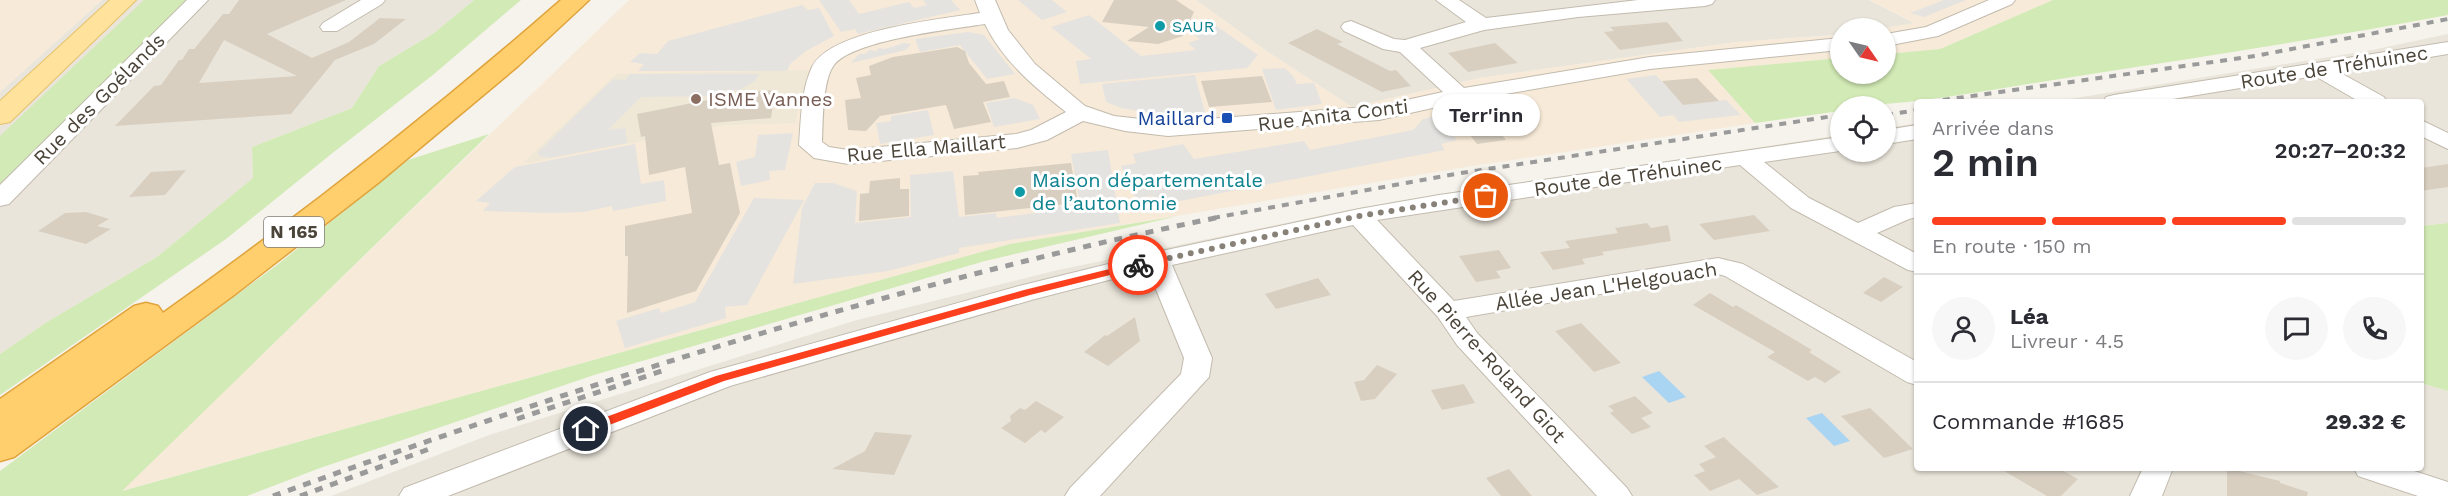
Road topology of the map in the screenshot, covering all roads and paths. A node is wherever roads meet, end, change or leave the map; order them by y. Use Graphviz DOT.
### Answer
graph roads {
  1 [pos="124,0"];
  2 [pos="198,0"];
  3 [pos="375,0"];
  4 [pos="550,0"];
  5 [pos="576,0"];
  6 [pos="1446,0"];
  7 [pos="1705,0"];
  8 [pos="2005,0"];
  9 [pos="988,8"];
  10 [pos="1482,24"];
  11 [pos="330,27"];
  12 [pos="1351,27"];
  13 [pos="1896,38"];
  14 [pos="1830,45"];
  15 [pos="1406,46"];
  16 [pos="2448,48"];
  17 [pos="2320,70"];
  18 [pos="1459,95"];
  19 [pos="2133,99"];
  20 [pos="2371,99"];
  21 [pos="1081,113"];
  22 [pos="0,116"];
  23 [pos="1914,132"];
  24 [pos="2424,133"];
  25 [pos="1896,135"];
  26 [pos="2447,136"];
  27 [pos="1830,146"];
  28 [pos="1746,159"];
  29 [pos="0,199"];
  30 [pos="1914,210"];
  31 [pos="1359,216"];
  32 [pos="1856,233"];
  33 [pos="1157,260"];
  34 [pos="1914,262"];
  35 [pos="1448,311"];
  36 [pos="1914,373"];
  37 [pos="0,418"];
  38 [pos="0,447"];
  39 [pos="2157,471"];
  40 [pos="2378,471"];
  41 [pos="2448,494"];
  42 [pos="415,496"];
  43 [pos="1081,496"];
  44 [pos="1616,496"];
  45 [pos="2146,496"];
  1 -- 22 [label="main road"];
  2 -- 29 [label="street, Rue des Goélands"];
  3 -- 11 [label="street"];
  4 -- 37 [label="highway, N 165"];
  5 -- 38 [label="highway, N 165"];
  6 -- 10 [label="street"];
  7 -- 10 [label="street"];
  8 -- 13 [label="street"];
  9 -- 21 [label="street, Rue Anita Conti"];
  9 -- 21 [label="street, Rue Ella Maillart"];
  10 -- 15 [label="street"];
  12 -- 15 [label="street"];
  14 -- 18 [label="street, Rue Anita Conti"];
  15 -- 18 [label="street"];
  16 -- 17 [label="street, Route de Tréhuinec"];
  17 -- 19 [label="street, Route de Tréhuinec"];
  17 -- 20 [label="street"];
  18 -- 21 [label="street, Rue Anita Conti"];
  23 -- 25 [label="street"];
  24 -- 26 [label="street"];
  27 -- 28 [label="street, Route de Tréhuinec"];
  28 -- 31 [label="street, Route de Tréhuinec"];
  28 -- 32 [label="street"];
  30 -- 32 [label="street"];
  31 -- 33 [label="street, Route de Tréhuinec"];
  31 -- 35 [label="street, Rue Pierre-Roland Giot"];
  32 -- 34 [label="street"];
  33 -- 42 [label="street, Route de Tréhuinec"];
  33 -- 43 [label="street"];
  35 -- 36 [label="street, Allée Jean L'Helgouach"];
  35 -- 44 [label="street, Rue Pierre-Roland Giot"];
  39 -- 45 [label="street"];
  40 -- 41 [label="street"];
}
